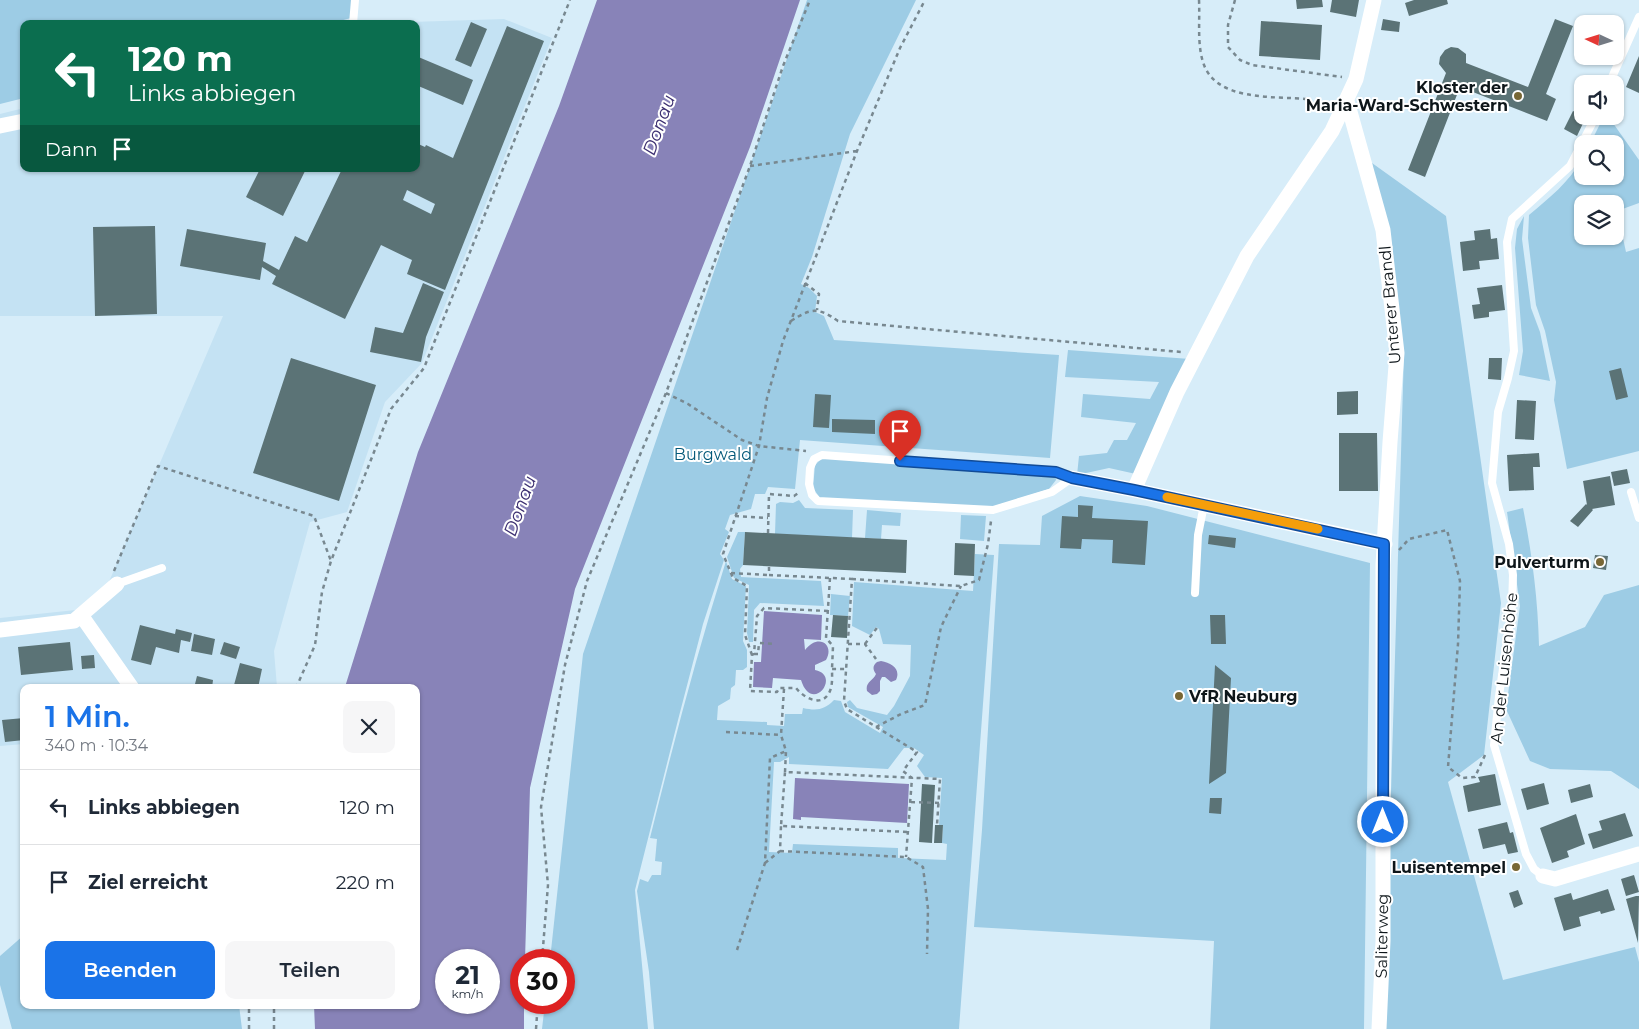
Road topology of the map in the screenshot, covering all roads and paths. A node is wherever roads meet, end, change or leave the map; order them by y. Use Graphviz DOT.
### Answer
graph roads {
  1 [pos="355,0"];
  2 [pos="570,0"];
  3 [pos="810,0"];
  4 [pos="925,0"];
  5 [pos="1200,0"];
  6 [pos="1235,0"];
  7 [pos="1374,0"];
  8 [pos="1639,17"];
  9 [pos="353,20"];
  10 [pos="1613,75"];
  11 [pos="1356,79"];
  12 [pos="1308,99"];
  13 [pos="1347,101"];
  14 [pos="20,122"];
  15 [pos="1591,125"];
  16 [pos="0,126"];
  17 [pos="857,151"];
  18 [pos="750,166"];
  19 [pos="805,282"];
  20 [pos="817,310"];
  21 [pos="790,322"];
  22 [pos="1197,353"];
  23 [pos="666,393"];
  24 [pos="759,446"];
  25 [pos="822,455"];
  26 [pos="1072,478"];
  27 [pos="809,484"];
  28 [pos="1134,490"];
  29 [pos="1631,492"];
  30 [pos="1204,505"];
  31 [pos="993,510"];
  32 [pos="735,516"];
  33 [pos="768,518"];
  34 [pos="1639,518"];
  35 [pos="768,533"];
  36 [pos="1384,544"];
  37 [pos="331,561"];
  38 [pos="1383,565"];
  39 [pos="769,567"];
  40 [pos="162,568"];
  41 [pos="731,573"];
  42 [pos="769,575"];
  43 [pos="830,578"];
  44 [pos="852,579"];
  45 [pos="117,584"];
  46 [pos="961,586"];
  47 [pos="1195,593"];
  48 [pos="104,595"];
  49 [pos="828,611"];
  50 [pos="82,615"];
  51 [pos="879,625"];
  52 [pos="0,630"];
  53 [pos="775,644"];
  54 [pos="848,644"];
  55 [pos="865,644"];
  56 [pos="753,654"];
  57 [pos="876,659"];
  58 [pos="832,668"];
  59 [pos="847,669"];
  60 [pos="129,684"];
  61 [pos="298,684"];
  62 [pos="784,689"];
  63 [pos="876,727"];
  64 [pos="726,732"];
  65 [pos="781,735"];
  66 [pos="1494,745"];
  67 [pos="786,750"];
  68 [pos="785,772"];
  69 [pos="912,778"];
  70 [pos="911,802"];
  71 [pos="939,803"];
  72 [pos="938,825"];
  73 [pos="781,826"];
  74 [pos="907,832"];
  75 [pos="780,851"];
  76 [pos="1639,854"];
  77 [pos="906,857"];
  78 [pos="765,863"];
  79 [pos="1543,876"];
  80 [pos="543,949"];
  81 [pos="737,950"];
  82 [pos="927,954"];
  83 [pos="249,1009"];
  84 [pos="274,1009"];
  85 [pos="537,1014"];
  86 [pos="249,1029"];
  87 [pos="274,1029"];
  88 [pos="536,1029"];
  89 [pos="1379,1029"];
  1 -- 9 [label="lane"];
  2 -- 37 [label="path"];
  3 -- 18 [label="path"];
  4 -- 17 [label="path"];
  5 -- 12 [label="path"];
  6 -- 11 [label="path"];
  7 -- 11 [label="street"];
  8 -- 10 [label="lane"];
  11 -- 13 [label="street"];
  13 -- 22 [label="street"];
  13 -- 36 [label="street, Unterer Brandl"];
  14 -- 16 [label="street"];
  15 -- 66 [label="lane, An der Luisenhöhe"];
  17 -- 18 [label="path"];
  17 -- 19 [label="path"];
  18 -- 23 [label="path"];
  19 -- 20 [label="path"];
  19 -- 21 [label="path"];
  20 -- 21 [label="path"];
  20 -- 22 [label="path"];
  21 -- 24 [label="path"];
  22 -- 28 [label="street"];
  23 -- 24 [label="path"];
  23 -- 80 [label="path"];
  24 -- 25 [label="path"];
  24 -- 32 [label="path"];
  25 -- 26 [label="lane"];
  25 -- 27 [label="lane"];
  26 -- 28 [label="street"];
  26 -- 31 [label="lane"];
  27 -- 31 [label="lane"];
  27 -- 33 [label="path"];
  28 -- 30 [label="street"];
  29 -- 34 [label="lane"];
  30 -- 36 [label="street"];
  30 -- 47 [label="lane"];
  31 -- 46 [label="path"];
  32 -- 33 [label="path"];
  32 -- 41 [label="path"];
  33 -- 35 [label="path"];
  36 -- 38 [label="street, Saliterweg"];
  37 -- 48 [label="path"];
  37 -- 61 [label="path"];
  38 -- 66 [label="path"];
  38 -- 89 [label="street, Saliterweg"];
  39 -- 42 [label="path"];
  40 -- 45 [label="lane"];
  41 -- 42 [label="path"];
  41 -- 56 [label="path"];
  42 -- 43 [label="path"];
  43 -- 44 [label="path"];
  43 -- 49 [label="path"];
  44 -- 46 [label="path"];
  44 -- 54 [label="path"];
  45 -- 48 [label="street"];
  46 -- 63 [label="path"];
  48 -- 50 [label="street"];
  49 -- 56 [label="path"];
  49 -- 58 [label="path"];
  50 -- 52 [label="street"];
  50 -- 60 [label="street"];
  51 -- 55 [label="path"];
  53 -- 56 [label="path"];
  54 -- 55 [label="path"];
  54 -- 59 [label="path"];
  55 -- 57 [label="path"];
  56 -- 62 [label="path"];
  58 -- 59 [label="path"];
  58 -- 62 [label="path"];
  59 -- 63 [label="path"];
  62 -- 65 [label="path"];
  63 -- 69 [label="path"];
  64 -- 65 [label="path"];
  65 -- 67 [label="path"];
  66 -- 79 [label="lane, An der Luisenhöhe"];
  67 -- 68 [label="path"];
  67 -- 78 [label="path"];
  68 -- 69 [label="path"];
  68 -- 73 [label="path"];
  69 -- 70 [label="path"];
  69 -- 71 [label="path"];
  70 -- 71 [label="path"];
  70 -- 74 [label="path"];
  71 -- 72 [label="path"];
  73 -- 74 [label="path"];
  73 -- 75 [label="path"];
  74 -- 77 [label="path"];
  75 -- 77 [label="path"];
  75 -- 78 [label="path"];
  76 -- 79 [label="street, An der Luisenhöhe"];
  77 -- 82 [label="path"];
  78 -- 81 [label="path"];
  83 -- 86 [label="path"];
  84 -- 87 [label="path"];
  85 -- 88 [label="path"];
}
